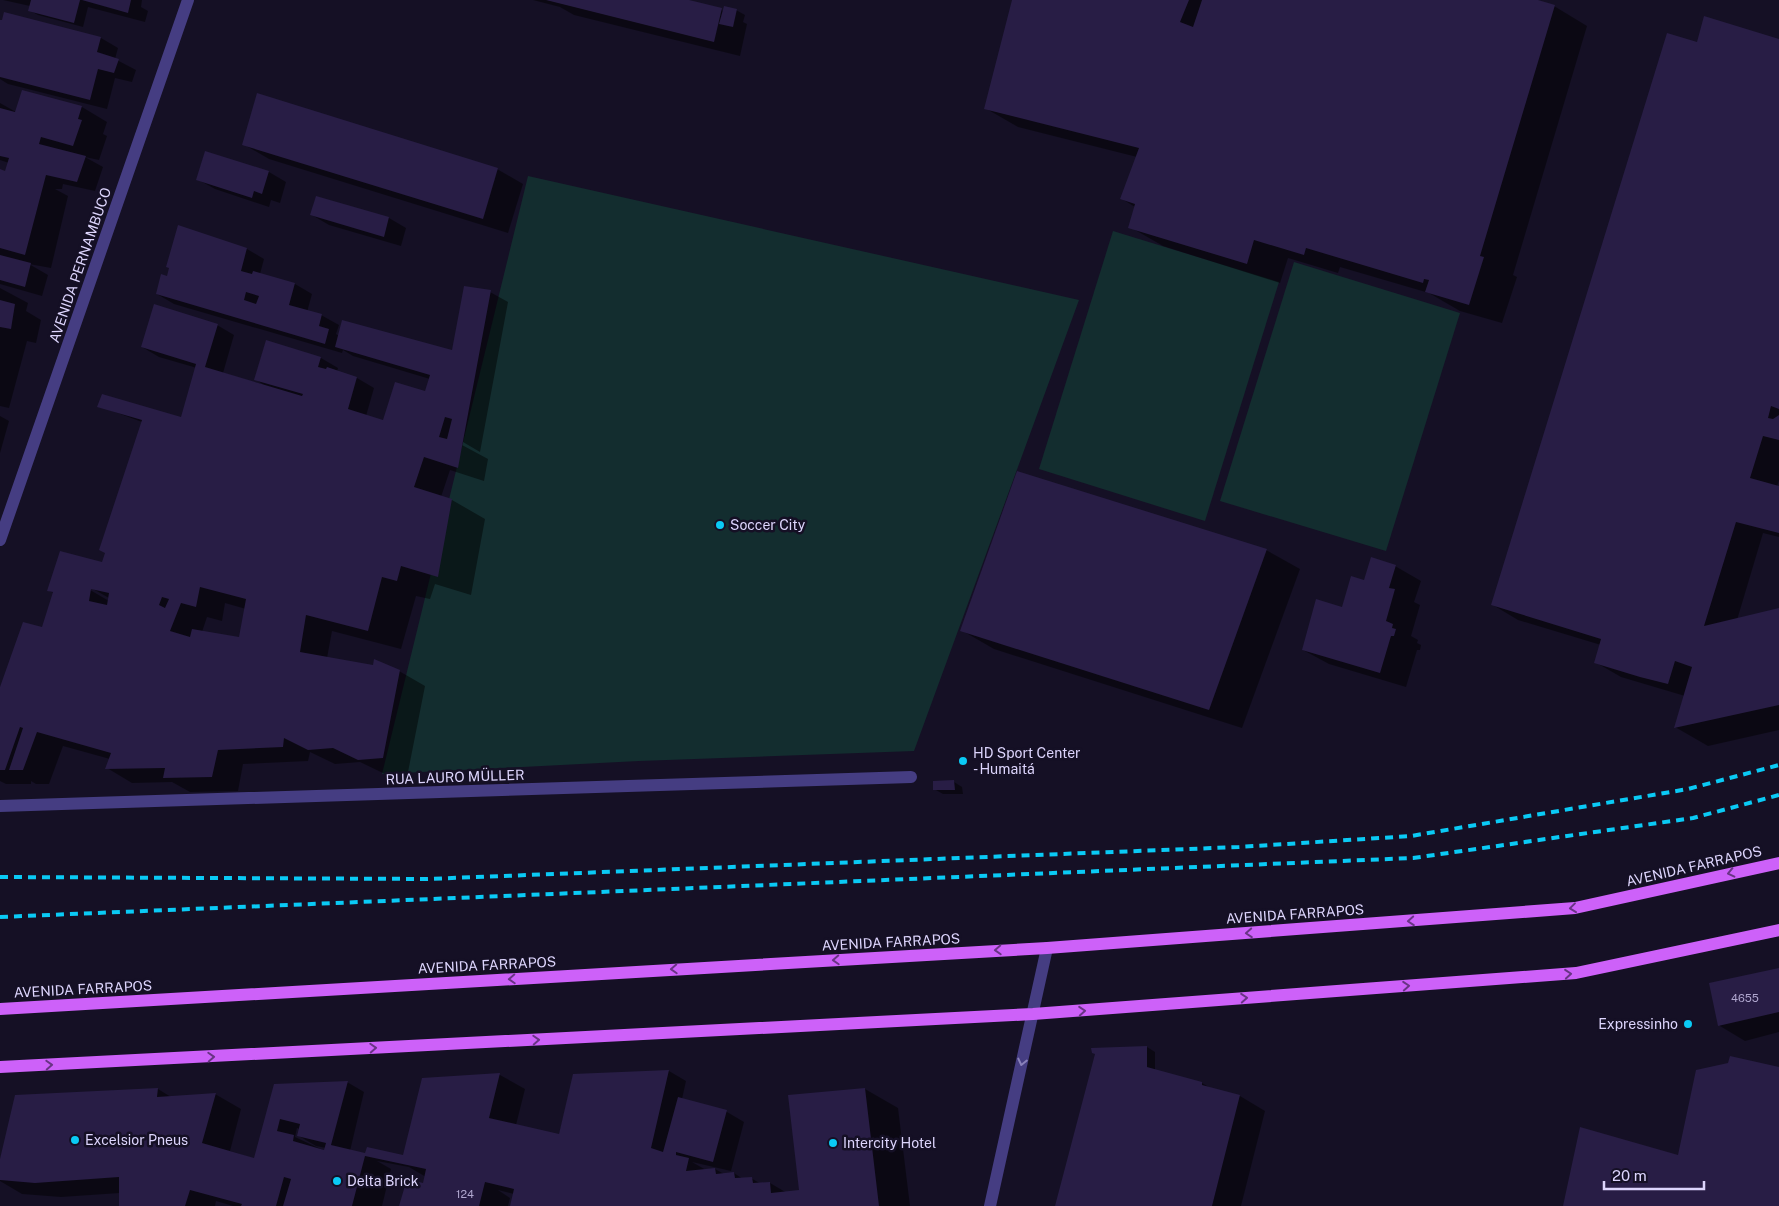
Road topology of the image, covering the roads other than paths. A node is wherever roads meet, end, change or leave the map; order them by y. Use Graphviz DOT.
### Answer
graph roads {
  1 [pos="188,0"];
  2 [pos="0,540"];
  3 [pos="910,777"];
  4 [pos="0,806"];
  5 [pos="1779,863"];
  6 [pos="1779,930"];
  7 [pos="1047,948"];
  8 [pos="0,1009"];
  9 [pos="1033,1014"];
  10 [pos="0,1067"];
  11 [pos="990,1206"];
  1 -- 2 [label="street, AVENIDA PERNAMBUCO"];
  3 -- 4 [label="street, RUA LAURO MÜLLER"];
  5 -- 7 [label="main road, AVENIDA FARRAPOS, one-way"];
  9 -- 6 [label="main road, one-way"];
  7 -- 8 [label="main road, AVENIDA FARRAPOS, one-way"];
  7 -- 9 [label="street"];
  10 -- 9 [label="main road, one-way"];
  9 -- 11 [label="street, one-way"];
}
